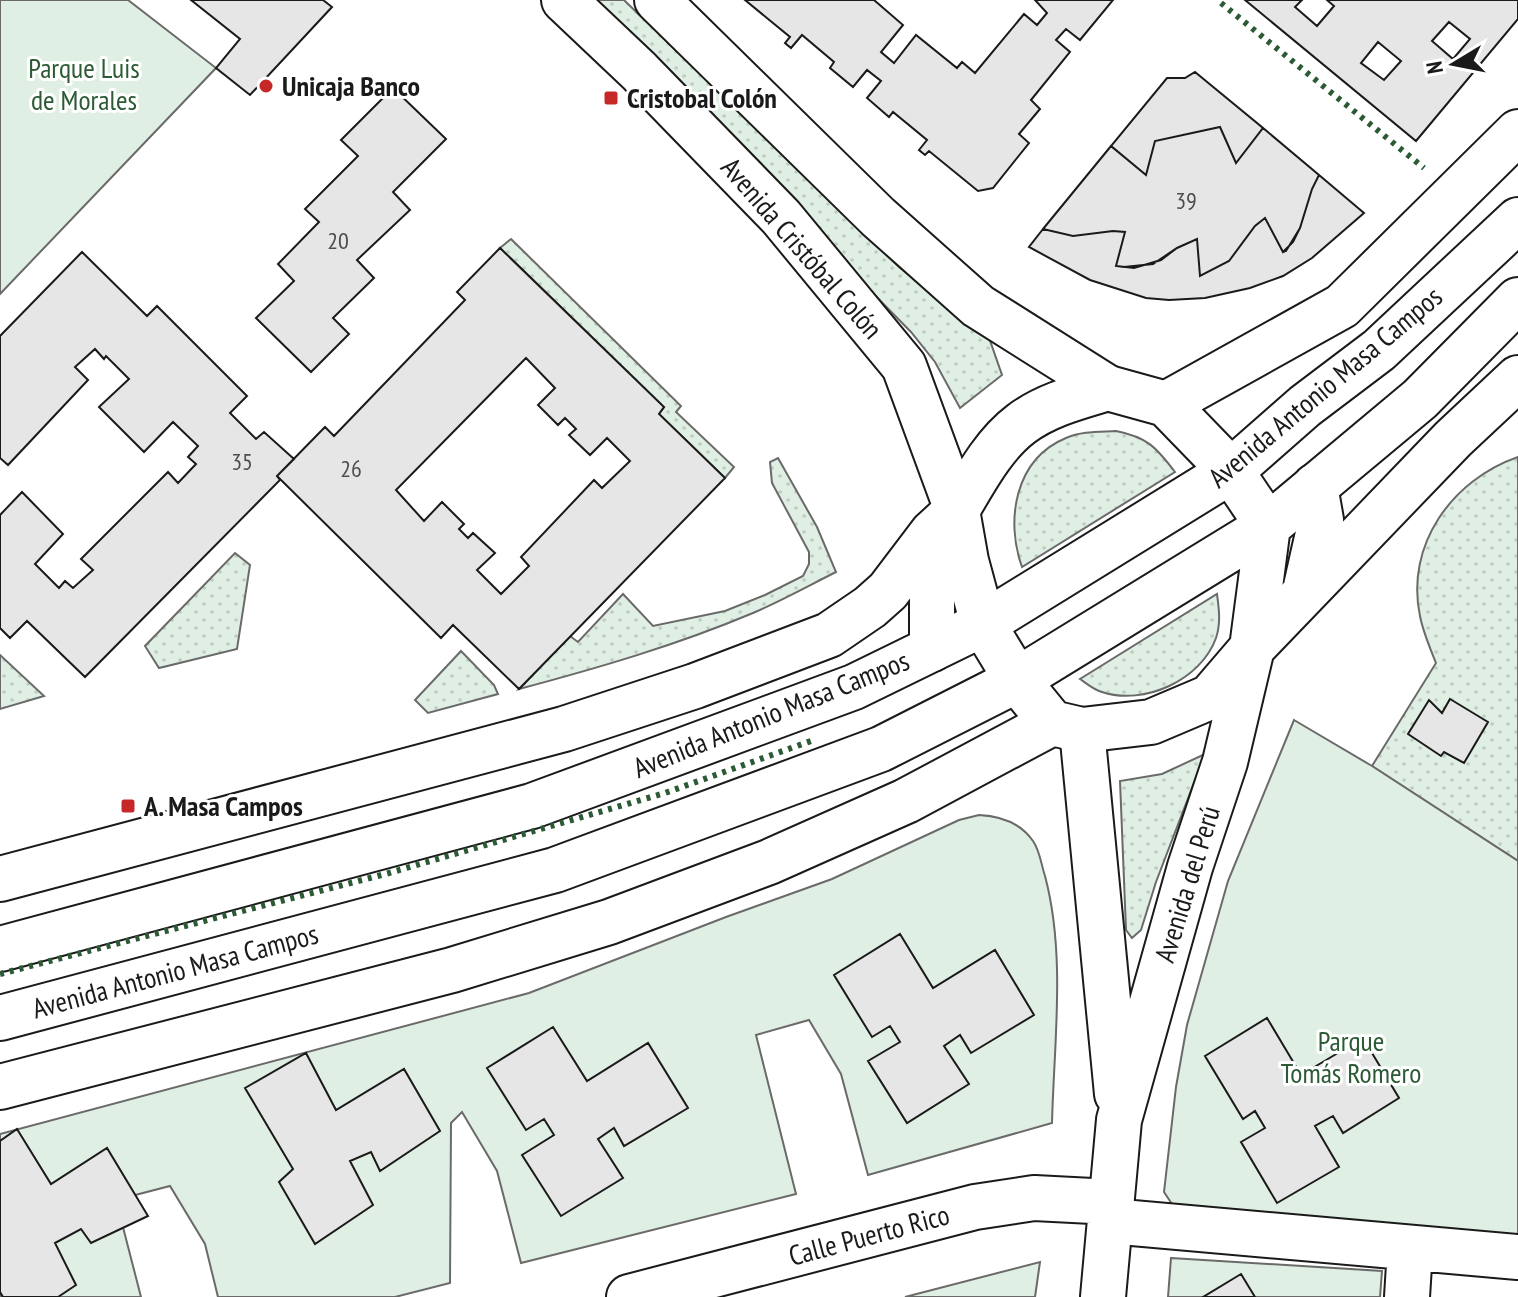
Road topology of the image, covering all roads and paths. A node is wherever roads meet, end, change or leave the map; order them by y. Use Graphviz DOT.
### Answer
graph roads {
  1 [pos="564,0"];
  2 [pos="657,0"];
  3 [pos="1518,132"];
  4 [pos="1518,220"];
  5 [pos="1518,300"];
  6 [pos="1518,378"];
  7 [pos="1108,388"];
  8 [pos="1166,404"];
  9 [pos="1231,471"];
  10 [pos="1315,486"];
  11 [pos="945,522"];
  12 [pos="1268,526"];
  13 [pos="1305,591"];
  14 [pos="983,624"];
  15 [pos="1252,648"];
  16 [pos="932,649"];
  17 [pos="1017,680"];
  18 [pos="1067,726"];
  19 [pos="0,879"];
  20 [pos="0,949"];
  21 [pos="0,1018"];
  22 [pos="0,1087"];
  23 [pos="1119,1120"];
  24 [pos="1111,1212"];
  25 [pos="1410,1249"];
  26 [pos="1518,1257"];
  27 [pos="629,1297"];
  28 [pos="1103,1297"];
  29 [pos="1407,1297"];
  1 -- 11 [label="main road, Avenida Cristóbal Colón"];
  2 -- 7 [label="main road"];
  3 -- 8 [label="main road, Avenida Antonio Masa Campos"];
  4 -- 9 [label="main road, Avenida Antonio Masa Campos"];
  5 -- 10 [label="main road, Avenida Antonio Masa Campos"];
  6 -- 13 [label="main road"];
  7 -- 8 [label="main road"];
  7 -- 11 [label="main road"];
  8 -- 9 [label="main road"];
  9 -- 12 [label="main road"];
  9 -- 14 [label="main road, Avenida Antonio Masa Campos"];
  10 -- 12 [label="main road, Avenida Antonio Masa Campos"];
  10 -- 13 [label="main road"];
  11 -- 14 [label="main road"];
  11 -- 16 [label="main road, Avenida Cristóbal Colón"];
  11 -- 19 [label="main road, Avenida Antonio Masa Campos"];
  12 -- 15 [label="main road, Avenida del Perú"];
  12 -- 17 [label="main road, Avenida Antonio Masa Campos"];
  13 -- 15 [label="main road"];
  14 -- 16 [label="main road, Avenida Antonio Masa Campos"];
  14 -- 17 [label="main road"];
  15 -- 18 [label="main road"];
  15 -- 23 [label="main road, Avenida del Perú"];
  16 -- 20 [label="main road, Avenida Antonio Masa Campos"];
  17 -- 18 [label="main road"];
  17 -- 21 [label="main road, Avenida Antonio Masa Campos"];
  18 -- 22 [label="main road"];
  18 -- 23 [label="main road, Avenida del Perú"];
  23 -- 24 [label="main road, Avenida del Perú"];
  24 -- 25 [label="main road, Calle Puerto Rico"];
  24 -- 27 [label="main road, Calle Puerto Rico"];
  24 -- 28 [label="main road, Avenida del Perú"];
  25 -- 26 [label="main road, Calle Puerto Rico"];
  25 -- 29 [label="main road"];
}
